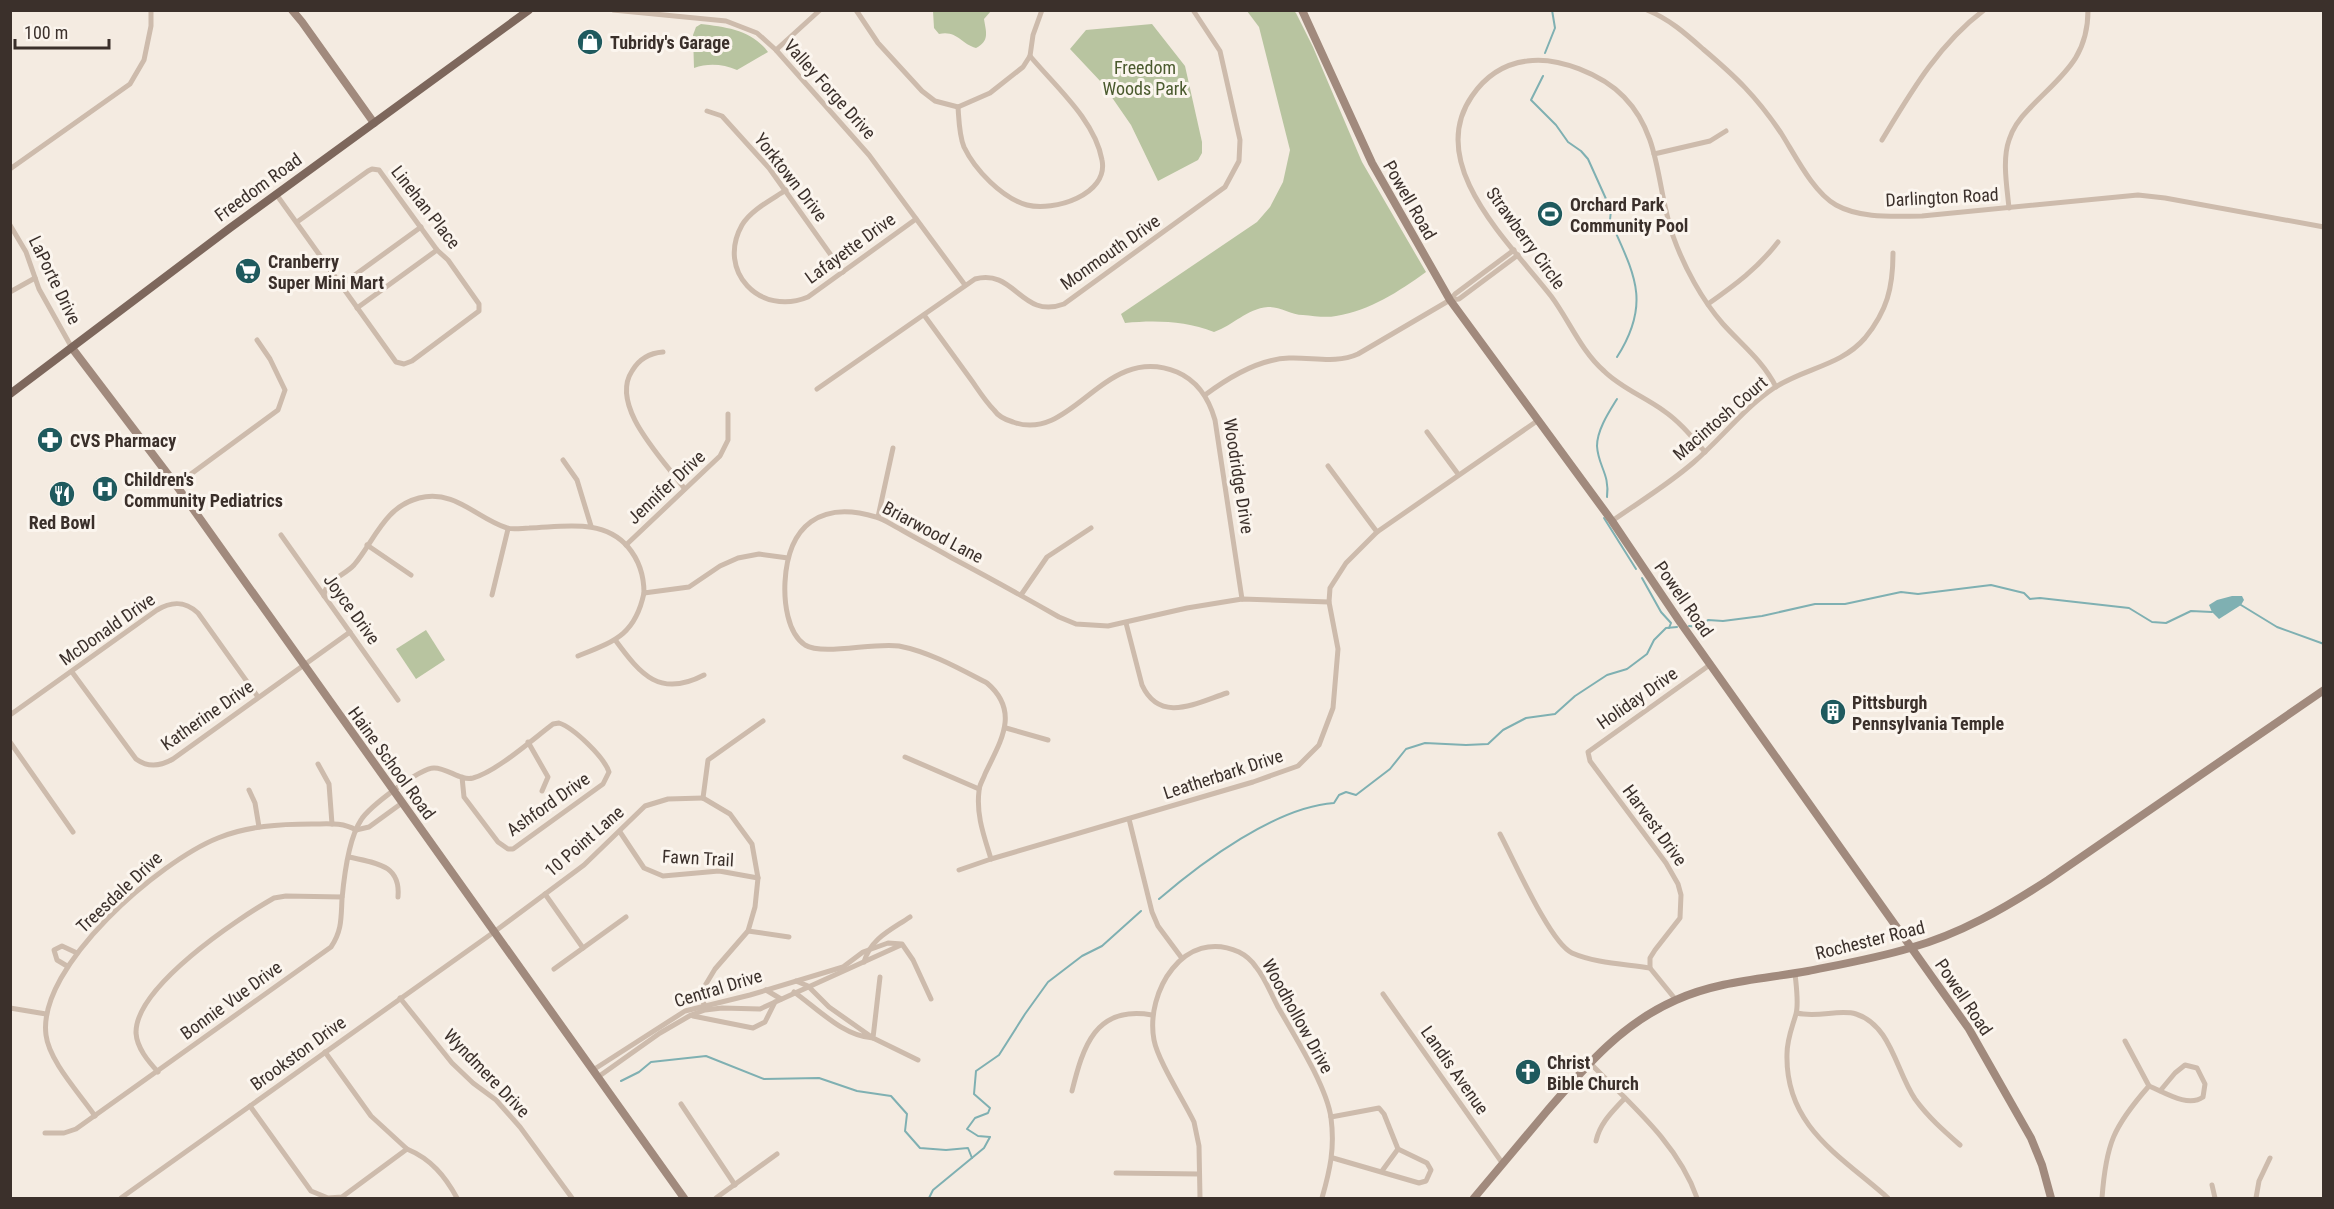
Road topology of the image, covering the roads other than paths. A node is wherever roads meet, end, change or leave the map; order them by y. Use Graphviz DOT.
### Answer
graph roads {
  1 [pos="151,10"];
  2 [pos="292,10"];
  3 [pos="529,10"];
  4 [pos="613,10"];
  5 [pos="819,10"];
  6 [pos="856,10"];
  7 [pos="1042,10"];
  8 [pos="1193,10"];
  9 [pos="1302,10"];
  10 [pos="1647,10"];
  11 [pos="1984,10"];
  12 [pos="2088,10"];
  13 [pos="647,12"];
  14 [pos="776,50"];
  15 [pos="1030,56"];
  16 [pos="958,107"];
  17 [pos="707,111"];
  18 [pos="374,123"];
  19 [pos="1726,131"];
  20 [pos="1882,140"];
  21 [pos="1654,154"];
  22 [pos="10,169"];
  23 [pos="786,190"];
  24 [pos="276,194"];
  25 [pos="2009,208"];
  26 [pos="916,219"];
  27 [pos="297,222"];
  28 [pos="10,225"];
  29 [pos="421,227"];
  30 [pos="2324,227"];
  31 [pos="1778,242"];
  32 [pos="437,250"];
  33 [pos="1516,252"];
  34 [pos="1893,254"];
  35 [pos="843,272"];
  36 [pos="35,278"];
  37 [pos="341,285"];
  38 [pos="965,285"];
  39 [pos="10,292"];
  40 [pos="1450,300"];
  41 [pos="1708,304"];
  42 [pos="357,308"];
  43 [pos="924,315"];
  44 [pos="257,340"];
  45 [pos="72,348"];
  46 [pos="663,352"];
  47 [pos="1776,387"];
  48 [pos="817,390"];
  49 [pos="10,394"];
  50 [pos="1205,395"];
  51 [pos="728,414"];
  52 [pos="1537,421"];
  53 [pos="1426,432"];
  54 [pos="893,448"];
  55 [pos="1705,452"];
  56 [pos="562,460"];
  57 [pos="1328,466"];
  58 [pos="1458,474"];
  59 [pos="176,485"];
  60 [pos="684,488"];
  61 [pos="878,517"];
  62 [pos="1612,521"];
  63 [pos="591,526"];
  64 [pos="1091,528"];
  65 [pos="508,529"];
  66 [pos="1377,532"];
  67 [pos="281,535"];
  68 [pos="367,545"];
  69 [pos="626,545"];
  70 [pos="788,558"];
  71 [pos="411,575"];
  72 [pos="644,593"];
  73 [pos="492,595"];
  74 [pos="324,596"];
  75 [pos="1021,596"];
  76 [pos="1242,599"];
  77 [pos="1329,602"];
  78 [pos="1126,622"];
  79 [pos="350,632"];
  80 [pos="616,641"];
  81 [pos="578,656"];
  82 [pos="1711,664"];
  83 [pos="303,665"];
  84 [pos="72,672"];
  85 [pos="704,675"];
  86 [pos="2324,690"];
  87 [pos="1227,693"];
  88 [pos="258,697"];
  89 [pos="398,700"];
  90 [pos="10,715"];
  91 [pos="763,721"];
  92 [pos="1006,728"];
  93 [pos="1048,740"];
  94 [pos="10,742"];
  95 [pos="528,742"];
  96 [pos="905,757"];
  97 [pos="1590,761"];
  98 [pos="318,764"];
  99 [pos="462,777"];
  100 [pos="979,789"];
  101 [pos="249,790"];
  102 [pos="393,791"];
  103 [pos="542,791"];
  104 [pos="703,798"];
  105 [pos="402,803"];
  106 [pos="1129,819"];
  107 [pos="332,824"];
  108 [pos="259,827"];
  109 [pos="356,830"];
  110 [pos="73,832"];
  111 [pos="620,832"];
  112 [pos="1500,834"];
  113 [pos="349,857"];
  114 [pos="991,859"];
  115 [pos="959,870"];
  116 [pos="758,878"];
  117 [pos="545,894"];
  118 [pos="342,897"];
  119 [pos="398,897"];
  120 [pos="626,917"];
  121 [pos="910,917"];
  122 [pos="748,931"];
  123 [pos="494,932"];
  124 [pos="789,937"];
  125 [pos="902,944"];
  126 [pos="583,948"];
  127 [pos="1912,948"];
  128 [pos="867,950"];
  129 [pos="77,953"];
  130 [pos="1181,957"];
  131 [pos="864,962"];
  132 [pos="67,966"];
  133 [pos="1650,968"];
  134 [pos="554,969"];
  135 [pos="1795,973"];
  136 [pos="880,977"];
  137 [pos="794,981"];
  138 [pos="808,986"];
  139 [pos="766,990"];
  140 [pos="794,992"];
  141 [pos="1383,994"];
  142 [pos="400,998"];
  143 [pos="931,999"];
  144 [pos="1676,1000"];
  145 [pos="778,1001"];
  146 [pos="10,1008"];
  147 [pos="704,1008"];
  148 [pos="1797,1013"];
  149 [pos="46,1014"];
  150 [pos="691,1015"];
  151 [pos="1152,1015"];
  152 [pos="873,1038"];
  153 [pos="2126,1041"];
  154 [pos="325,1052"];
  155 [pos="918,1060"];
  156 [pos="1589,1062"];
  157 [pos="158,1072"];
  158 [pos="595,1073"];
  159 [pos="2149,1086"];
  160 [pos="1072,1091"];
  161 [pos="2160,1091"];
  162 [pos="1625,1098"];
  163 [pos="681,1104"];
  164 [pos="250,1106"];
  165 [pos="95,1116"];
  166 [pos="1331,1117"];
  167 [pos="45,1133"];
  168 [pos="1596,1141"];
  169 [pos="1960,1145"];
  170 [pos="407,1149"];
  171 [pos="1398,1149"];
  172 [pos="777,1154"];
  173 [pos="1333,1158"];
  174 [pos="2270,1158"];
  175 [pos="1503,1164"];
  176 [pos="1382,1171"];
  177 [pos="1116,1173"];
  178 [pos="1199,1174"];
  179 [pos="735,1185"];
  180 [pos="2212,1185"];
  181 [pos="121,1198"];
  182 [pos="458,1198"];
  183 [pos="572,1198"];
  184 [pos="684,1198"];
  185 [pos="716,1198"];
  186 [pos="1200,1198"];
  187 [pos="1322,1198"];
  188 [pos="1474,1198"];
  189 [pos="1697,1198"];
  190 [pos="1888,1198"];
  191 [pos="2051,1198"];
  192 [pos="2102,1198"];
  193 [pos="2215,1198"];
  194 [pos="2256,1198"];
  1 -- 22 [label="street"];
  2 -- 18 [label="street"];
  3 -- 18 [label="main road, Freedom Road"];
  4 -- 13 [label="street, Valley Forge Drive"];
  5 -- 14 [label="street"];
  6 -- 16 [label="street"];
  7 -- 15 [label="street"];
  8 -- 38 [label="street, Monmouth Drive"];
  9 -- 40 [label="street, Powell Road"];
  10 -- 25 [label="street, Darlington Road"];
  11 -- 20 [label="street"];
  12 -- 25 [label="street"];
  13 -- 14 [label="street, Valley Forge Drive"];
  14 -- 26 [label="street, Valley Forge Drive"];
  15 -- 16 [label="street"];
  15 -- 16 [label="street"];
  17 -- 23 [label="street, Yorktown Drive"];
  18 -- 24 [label="main road, Freedom Road"];
  19 -- 21 [label="street"];
  21 -- 33 [label="street, Strawberry Circle"];
  21 -- 41 [label="street, Strawberry Circle"];
  23 -- 35 [label="street, Yorktown Drive"];
  23 -- 35 [label="street, Lafayette Drive"];
  24 -- 27 [label="street"];
  24 -- 45 [label="main road, Freedom Road"];
  25 -- 30 [label="street, Darlington Road"];
  26 -- 35 [label="street, Lafayette Drive"];
  26 -- 38 [label="street, Valley Forge Drive"];
  27 -- 29 [label="street, Linehan Place"];
  27 -- 37 [label="street"];
  28 -- 36 [label="street, LaPorte Drive"];
  29 -- 32 [label="street, Linehan Place"];
  29 -- 37 [label="street"];
  31 -- 41 [label="street"];
  32 -- 42 [label="street"];
  32 -- 42 [label="street, Linehan Place"];
  33 -- 40 [label="street"];
  33 -- 55 [label="street, Strawberry Circle"];
  34 -- 47 [label="street, Macintosh Court"];
  36 -- 39 [label="street"];
  36 -- 45 [label="street, LaPorte Drive"];
  37 -- 42 [label="street"];
  38 -- 43 [label="street, Monmouth Drive"];
  40 -- 50 [label="street"];
  40 -- 52 [label="street, Powell Road"];
  41 -- 47 [label="street, Strawberry Circle"];
  43 -- 48 [label="street, Monmouth Drive"];
  43 -- 50 [label="street, Woodridge Drive"];
  44 -- 59 [label="street"];
  45 -- 49 [label="main road, Freedom Road"];
  45 -- 59 [label="street, Haine School Road"];
  46 -- 60 [label="street"];
  47 -- 55 [label="street, Macintosh Court"];
  50 -- 76 [label="street, Woodridge Drive"];
  51 -- 60 [label="street, Jennifer Drive"];
  52 -- 58 [label="street"];
  52 -- 62 [label="street, Powell Road"];
  53 -- 58 [label="street"];
  54 -- 61 [label="street"];
  55 -- 62 [label="street, Macintosh Court"];
  56 -- 63 [label="street"];
  57 -- 66 [label="street"];
  58 -- 66 [label="street"];
  59 -- 83 [label="street, Haine School Road"];
  60 -- 69 [label="street, Jennifer Drive"];
  61 -- 70 [label="street, Briarwood Lane"];
  61 -- 75 [label="street, Briarwood Lane"];
  62 -- 82 [label="street, Powell Road"];
  63 -- 65 [label="street"];
  63 -- 69 [label="street"];
  64 -- 75 [label="street"];
  65 -- 68 [label="street"];
  65 -- 73 [label="street"];
  66 -- 77 [label="street"];
  67 -- 74 [label="street, Joyce Drive"];
  68 -- 71 [label="street"];
  68 -- 74 [label="street"];
  69 -- 72 [label="street"];
  70 -- 72 [label="street"];
  70 -- 92 [label="street, Briarwood Lane"];
  72 -- 80 [label="street"];
  74 -- 79 [label="street, Joyce Drive"];
  75 -- 78 [label="street, Briarwood Lane"];
  76 -- 77 [label="street, Briarwood Lane"];
  76 -- 78 [label="street, Briarwood Lane"];
  77 -- 106 [label="street, Leatherbark Drive"];
  78 -- 87 [label="street"];
  79 -- 83 [label="street, Katherine Drive"];
  79 -- 89 [label="street, Joyce Drive"];
  80 -- 81 [label="street"];
  80 -- 85 [label="street"];
  82 -- 97 [label="street, Holiday Drive"];
  82 -- 127 [label="street, Powell Road"];
  83 -- 88 [label="street, Katherine Drive"];
  83 -- 102 [label="street, Haine School Road"];
  84 -- 88 [label="street, Katherine Drive"];
  84 -- 88 [label="street, McDonald Drive"];
  84 -- 90 [label="street, McDonald Drive"];
  86 -- 127 [label="street, Rochester Road"];
  91 -- 104 [label="street"];
  92 -- 93 [label="street"];
  92 -- 100 [label="street"];
  94 -- 110 [label="street"];
  95 -- 99 [label="street, Ashford Drive"];
  95 -- 99 [label="street, Ashford Drive"];
  95 -- 103 [label="street"];
  96 -- 100 [label="street"];
  97 -- 133 [label="street, Harvest Drive"];
  98 -- 107 [label="street"];
  99 -- 102 [label="street"];
  100 -- 114 [label="street"];
  101 -- 108 [label="street"];
  102 -- 105 [label="street, Haine School Road"];
  102 -- 109 [label="street, Bonnie Vue Drive"];
  104 -- 111 [label="street, 10 Point Lane"];
  104 -- 116 [label="street"];
  105 -- 109 [label="street"];
  105 -- 123 [label="street, Haine School Road"];
  106 -- 114 [label="street, Leatherbark Drive"];
  106 -- 130 [label="street"];
  107 -- 108 [label="street, Treesdale Drive"];
  107 -- 109 [label="street, Treesdale Drive"];
  108 -- 129 [label="street, Treesdale Drive"];
  109 -- 113 [label="street, Bonnie Vue Drive"];
  111 -- 116 [label="street, Fawn Trail"];
  111 -- 117 [label="street, 10 Point Lane"];
  112 -- 133 [label="street"];
  113 -- 118 [label="street, Bonnie Vue Drive"];
  113 -- 119 [label="street"];
  114 -- 115 [label="street, Leatherbark Drive"];
  116 -- 122 [label="street"];
  117 -- 123 [label="street, 10 Point Lane"];
  117 -- 126 [label="street"];
  118 -- 157 [label="street, Bonnie Vue Drive"];
  118 -- 157 [label="street"];
  120 -- 126 [label="street"];
  121 -- 128 [label="street, Central Drive"];
  122 -- 124 [label="street"];
  122 -- 147 [label="street"];
  123 -- 142 [label="street, Brookston Drive"];
  123 -- 158 [label="street, Haine School Road"];
  125 -- 128 [label="street, Central Drive"];
  125 -- 131 [label="street, Central Drive"];
  125 -- 143 [label="street"];
  126 -- 134 [label="street"];
  127 -- 135 [label="street, Rochester Road"];
  127 -- 191 [label="street, Powell Road"];
  128 -- 131 [label="street"];
  128 -- 137 [label="street, Central Drive"];
  129 -- 132 [label="street, Treesdale Drive"];
  129 -- 132 [label="street, Treesdale Drive"];
  130 -- 151 [label="street"];
  130 -- 166 [label="street, Woodhollow Drive"];
  131 -- 138 [label="street, Central Drive"];
  132 -- 149 [label="street, Treesdale Drive"];
  133 -- 144 [label="street"];
  135 -- 144 [label="street, Rochester Road"];
  135 -- 148 [label="street"];
  136 -- 152 [label="street"];
  137 -- 138 [label="street"];
  137 -- 139 [label="street, Central Drive"];
  138 -- 140 [label="street, Central Drive"];
  138 -- 152 [label="street"];
  139 -- 145 [label="street"];
  139 -- 147 [label="street, Central Drive"];
  140 -- 145 [label="street, Central Drive"];
  140 -- 152 [label="street"];
  141 -- 175 [label="street, Landis Avenue"];
  142 -- 154 [label="street, Brookston Drive"];
  142 -- 183 [label="street, Wyndmere Drive"];
  144 -- 156 [label="street, Rochester Road"];
  145 -- 147 [label="street, Central Drive"];
  145 -- 150 [label="street, Central Drive"];
  146 -- 149 [label="street"];
  147 -- 150 [label="street, Central Drive"];
  147 -- 158 [label="street, Central Drive"];
  148 -- 169 [label="street"];
  148 -- 190 [label="street"];
  149 -- 165 [label="street, Treesdale Drive"];
  150 -- 158 [label="street, Central Drive"];
  151 -- 160 [label="street"];
  151 -- 178 [label="street"];
  152 -- 155 [label="street"];
  153 -- 159 [label="street"];
  154 -- 164 [label="street, Brookston Drive"];
  154 -- 170 [label="street"];
  156 -- 162 [label="street"];
  156 -- 175 [label="street, Rochester Road"];
  157 -- 165 [label="street, Bonnie Vue Drive"];
  158 -- 184 [label="street, Haine School Road"];
  159 -- 161 [label="street"];
  159 -- 192 [label="street"];
  161 -- 161 [label="street"];
  162 -- 168 [label="street"];
  162 -- 189 [label="street"];
  163 -- 179 [label="street"];
  164 -- 170 [label="street"];
  164 -- 181 [label="street, Brookston Drive"];
  165 -- 167 [label="street, Bonnie Vue Drive"];
  166 -- 171 [label="street"];
  166 -- 173 [label="street, Woodhollow Drive"];
  170 -- 182 [label="street"];
  171 -- 176 [label="street"];
  171 -- 176 [label="street"];
  172 -- 179 [label="street"];
  173 -- 176 [label="street"];
  173 -- 187 [label="street, Woodhollow Drive"];
  174 -- 194 [label="street"];
  175 -- 188 [label="street, Rochester Road"];
  177 -- 178 [label="street"];
  178 -- 186 [label="street"];
  179 -- 185 [label="street"];
  180 -- 193 [label="street"];
}
